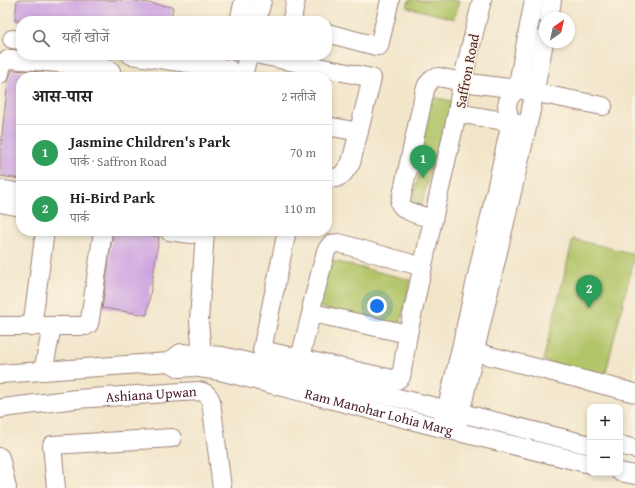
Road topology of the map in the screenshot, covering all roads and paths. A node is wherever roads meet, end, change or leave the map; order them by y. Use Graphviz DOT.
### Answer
graph roads {
  1 [pos="244,0"];
  2 [pos="262,0"];
  3 [pos="296,0"];
  4 [pos="390,0"];
  5 [pos="482,0"];
  6 [pos="534,0"];
  7 [pos="552,0"];
  8 [pos="550,12"];
  9 [pos="240,16"];
  10 [pos="258,16"];
  11 [pos="293,16"];
  12 [pos="332,34"];
  13 [pos="543,48"];
  14 [pos="16,59"];
  15 [pos="23,60"];
  16 [pos="167,60"];
  17 [pos="243,60"];
  18 [pos="284,60"];
  19 [pos="233,69"];
  20 [pos="111,72"];
  21 [pos="0,74"];
  22 [pos="462,82"];
  23 [pos="517,89"];
  24 [pos="535,92"];
  25 [pos="604,106"];
  26 [pos="457,113"];
  27 [pos="520,123"];
  28 [pos="332,127"];
  29 [pos="359,132"];
  30 [pos="332,178"];
  31 [pos="0,189"];
  32 [pos="16,192"];
  33 [pos="0,203"];
  34 [pos="16,206"];
  35 [pos="432,219"];
  36 [pos="44,236"];
  37 [pos="102,236"];
  38 [pos="196,236"];
  39 [pos="286,236"];
  40 [pos="422,267"];
  41 [pos="312,310"];
  42 [pos="0,326"];
  43 [pos="32,327"];
  44 [pos="52,327"];
  45 [pos="408,334"];
  46 [pos="468,350"];
  47 [pos="300,358"];
  48 [pos="197,361"];
  49 [pos="116,366"];
  50 [pos="43,371"];
  51 [pos="0,374"];
  52 [pos="635,393"];
  53 [pos="119,396"];
  54 [pos="487,408"];
  55 [pos="0,409"];
  56 [pos="453,411"];
  57 [pos="449,430"];
  58 [pos="587,435"];
  59 [pos="172,438"];
  60 [pos="587,444"];
  61 [pos="623,445"];
  62 [pos="635,449"];
  63 [pos="623,453"];
  64 [pos="635,456"];
  65 [pos="0,457"];
  66 [pos="587,463"];
  67 [pos="623,473"];
  68 [pos="635,475"];
  69 [pos="7,488"];
  70 [pos="56,488"];
  71 [pos="222,488"];
  1 -- 9 [label="street"];
  2 -- 10 [label="street"];
  3 -- 11 [label="street"];
  4 -- 12 [label="street"];
  5 -- 22 [label="street, Saffron Road"];
  6 -- 23 [label="street"];
  7 -- 8 [label="street"];
  13 -- 24 [label="street"];
  14 -- 21 [label="street"];
  15 -- 20 [label="street"];
  16 -- 19 [label="street"];
  17 -- 19 [label="street"];
  18 -- 29 [label="street"];
  22 -- 23 [label="street"];
  22 -- 26 [label="street, Saffron Road"];
  22 -- 35 [label="street"];
  23 -- 24 [label="street"];
  23 -- 27 [label="street"];
  24 -- 25 [label="street"];
  24 -- 27 [label="street"];
  26 -- 27 [label="street, Saffron Road"];
  26 -- 35 [label="street"];
  27 -- 46 [label="street"];
  28 -- 29 [label="street"];
  29 -- 30 [label="street"];
  31 -- 32 [label="street"];
  33 -- 34 [label="street"];
  35 -- 40 [label="street"];
  36 -- 43 [label="street"];
  37 -- 44 [label="street"];
  38 -- 48 [label="street"];
  39 -- 47 [label="street"];
  40 -- 41 [label="street"];
  40 -- 45 [label="street"];
  41 -- 45 [label="street"];
  41 -- 47 [label="street"];
  42 -- 43 [label="street"];
  43 -- 44 [label="street"];
  44 -- 50 [label="street"];
  45 -- 47 [label="street"];
  46 -- 52 [label="street"];
  46 -- 56 [label="street"];
  48 -- 49 [label="street, Ram Manohar Lohia Marg"];
  48 -- 56 [label="street, Ram Manohar Lohia Marg"];
  48 -- 57 [label="street, Ram Manohar Lohia Marg"];
  49 -- 50 [label="street, Ram Manohar Lohia Marg"];
  49 -- 53 [label="street"];
  50 -- 51 [label="street, Ram Manohar Lohia Marg"];
  53 -- 55 [label="street, Ashiana Upwan"];
  53 -- 71 [label="street, Ashiana Upwan"];
  54 -- 58 [label="street"];
  56 -- 57 [label="street"];
  56 -- 60 [label="street, Ram Manohar Lohia Marg"];
  57 -- 66 [label="street, Ram Manohar Lohia Marg"];
  59 -- 70 [label="street"];
  61 -- 62 [label="street"];
  63 -- 64 [label="street"];
  65 -- 69 [label="street"];
  67 -- 68 [label="street"];
}
